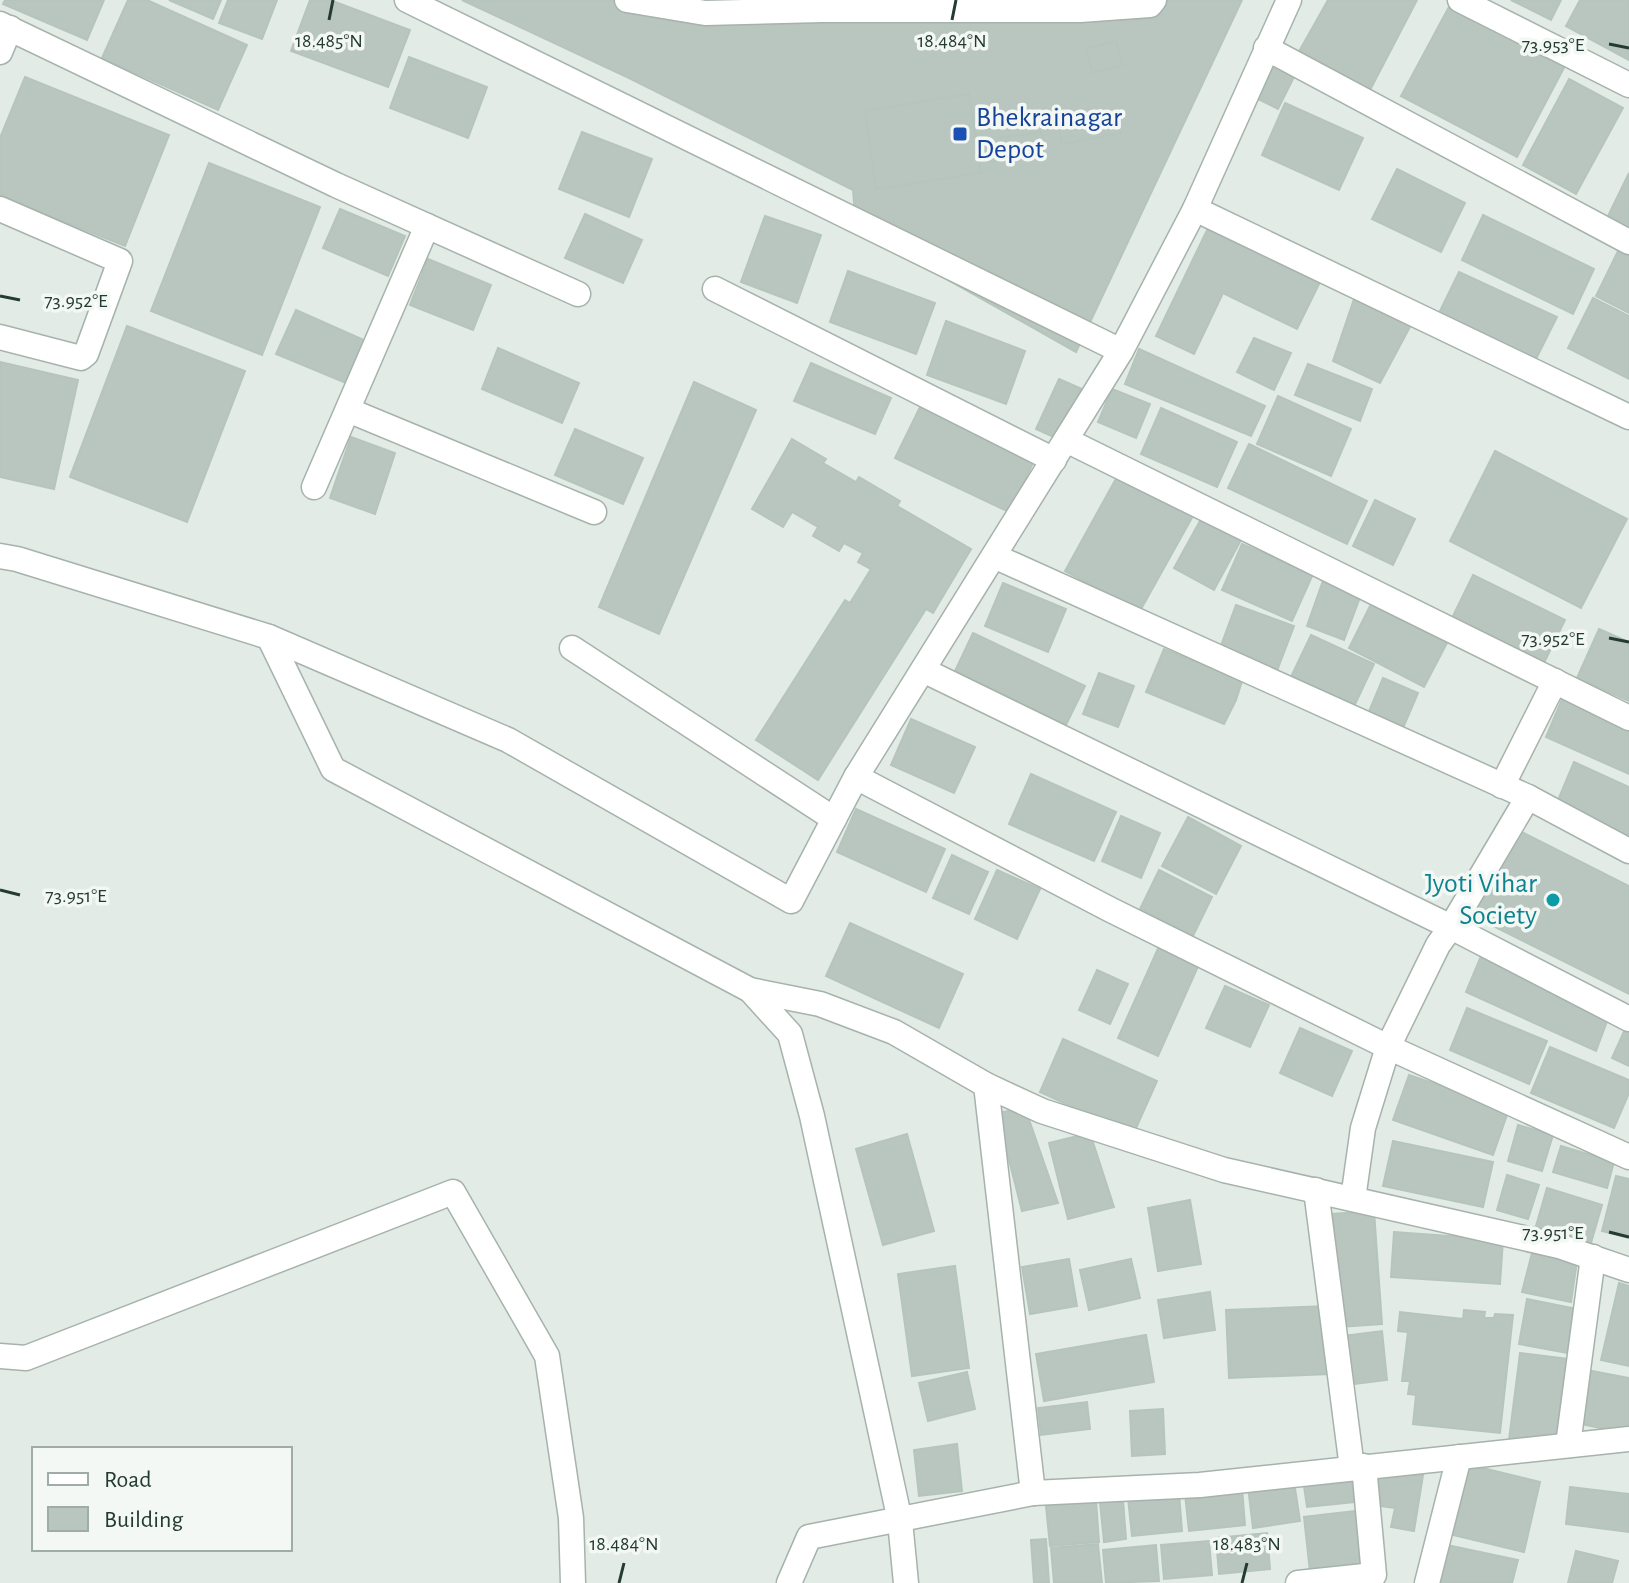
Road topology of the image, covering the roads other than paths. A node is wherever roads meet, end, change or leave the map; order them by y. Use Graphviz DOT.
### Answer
graph roads {
  1 [pos="407,0"];
  2 [pos="627,0"];
  3 [pos="1154,0"];
  4 [pos="1289,0"];
  5 [pos="1460,0"];
  6 [pos="5,26"];
  7 [pos="1266,48"];
  8 [pos="0,52"];
  9 [pos="1629,85"];
  10 [pos="0,209"];
  11 [pos="1195,209"];
  12 [pos="427,226"];
  13 [pos="1629,242"];
  14 [pos="715,289"];
  15 [pos="578,294"];
  16 [pos="0,337"];
  17 [pos="1121,351"];
  18 [pos="348,410"];
  19 [pos="1629,417"];
  20 [pos="1060,450"];
  21 [pos="314,487"];
  22 [pos="594,512"];
  23 [pos="0,556"];
  24 [pos="994,556"];
  25 [pos="269,637"];
  26 [pos="572,648"];
  27 [pos="923,670"];
  28 [pos="1555,681"];
  29 [pos="1629,718"];
  30 [pos="856,777"];
  31 [pos="1502,786"];
  32 [pos="1528,797"];
  33 [pos="834,819"];
  34 [pos="1629,851"];
  35 [pos="1451,927"];
  36 [pos="750,990"];
  37 [pos="1629,1019"];
  38 [pos="1388,1047"];
  39 [pos="986,1085"];
  40 [pos="1629,1157"];
  41 [pos="1316,1190"];
  42 [pos="1353,1199"];
  43 [pos="1593,1257"];
  44 [pos="1629,1270"];
  45 [pos="0,1356"];
  46 [pos="1629,1439"];
  47 [pos="1568,1445"];
  48 [pos="1459,1457"];
  49 [pos="1358,1467"];
  50 [pos="1033,1493"];
  51 [pos="900,1521"];
  52 [pos="573,1583"];
  53 [pos="789,1583"];
  54 [pos="906,1583"];
  55 [pos="1298,1583"];
  56 [pos="1427,1583"];
  1 -- 17 [label="street"];
  2 -- 3 [label="street"];
  4 -- 7 [label="street"];
  5 -- 9 [label="street"];
  6 -- 8 [label="street"];
  6 -- 12 [label="street"];
  7 -- 11 [label="street"];
  7 -- 13 [label="street"];
  10 -- 16 [label="street"];
  11 -- 17 [label="street"];
  11 -- 19 [label="street"];
  12 -- 15 [label="street"];
  12 -- 18 [label="street"];
  14 -- 20 [label="street"];
  17 -- 20 [label="street"];
  18 -- 21 [label="street"];
  18 -- 22 [label="street"];
  20 -- 24 [label="street"];
  20 -- 28 [label="street"];
  23 -- 25 [label="street"];
  24 -- 27 [label="street"];
  24 -- 31 [label="street"];
  25 -- 33 [label="street"];
  25 -- 36 [label="street"];
  26 -- 33 [label="street"];
  27 -- 30 [label="street"];
  27 -- 35 [label="street"];
  28 -- 29 [label="street"];
  28 -- 31 [label="street"];
  30 -- 33 [label="street"];
  30 -- 38 [label="street"];
  31 -- 32 [label="street"];
  32 -- 34 [label="street"];
  32 -- 35 [label="street"];
  35 -- 37 [label="street"];
  35 -- 38 [label="street"];
  36 -- 39 [label="street"];
  36 -- 51 [label="street"];
  38 -- 40 [label="street"];
  38 -- 42 [label="street"];
  39 -- 41 [label="street"];
  39 -- 50 [label="street"];
  41 -- 42 [label="street"];
  41 -- 49 [label="street"];
  42 -- 43 [label="street"];
  43 -- 44 [label="street"];
  43 -- 47 [label="street"];
  45 -- 52 [label="street"];
  46 -- 47 [label="street"];
  47 -- 48 [label="street"];
  48 -- 49 [label="street"];
  48 -- 56 [label="street"];
  49 -- 50 [label="street"];
  49 -- 55 [label="street"];
  50 -- 51 [label="street"];
  51 -- 53 [label="street"];
  51 -- 54 [label="street"];
}
